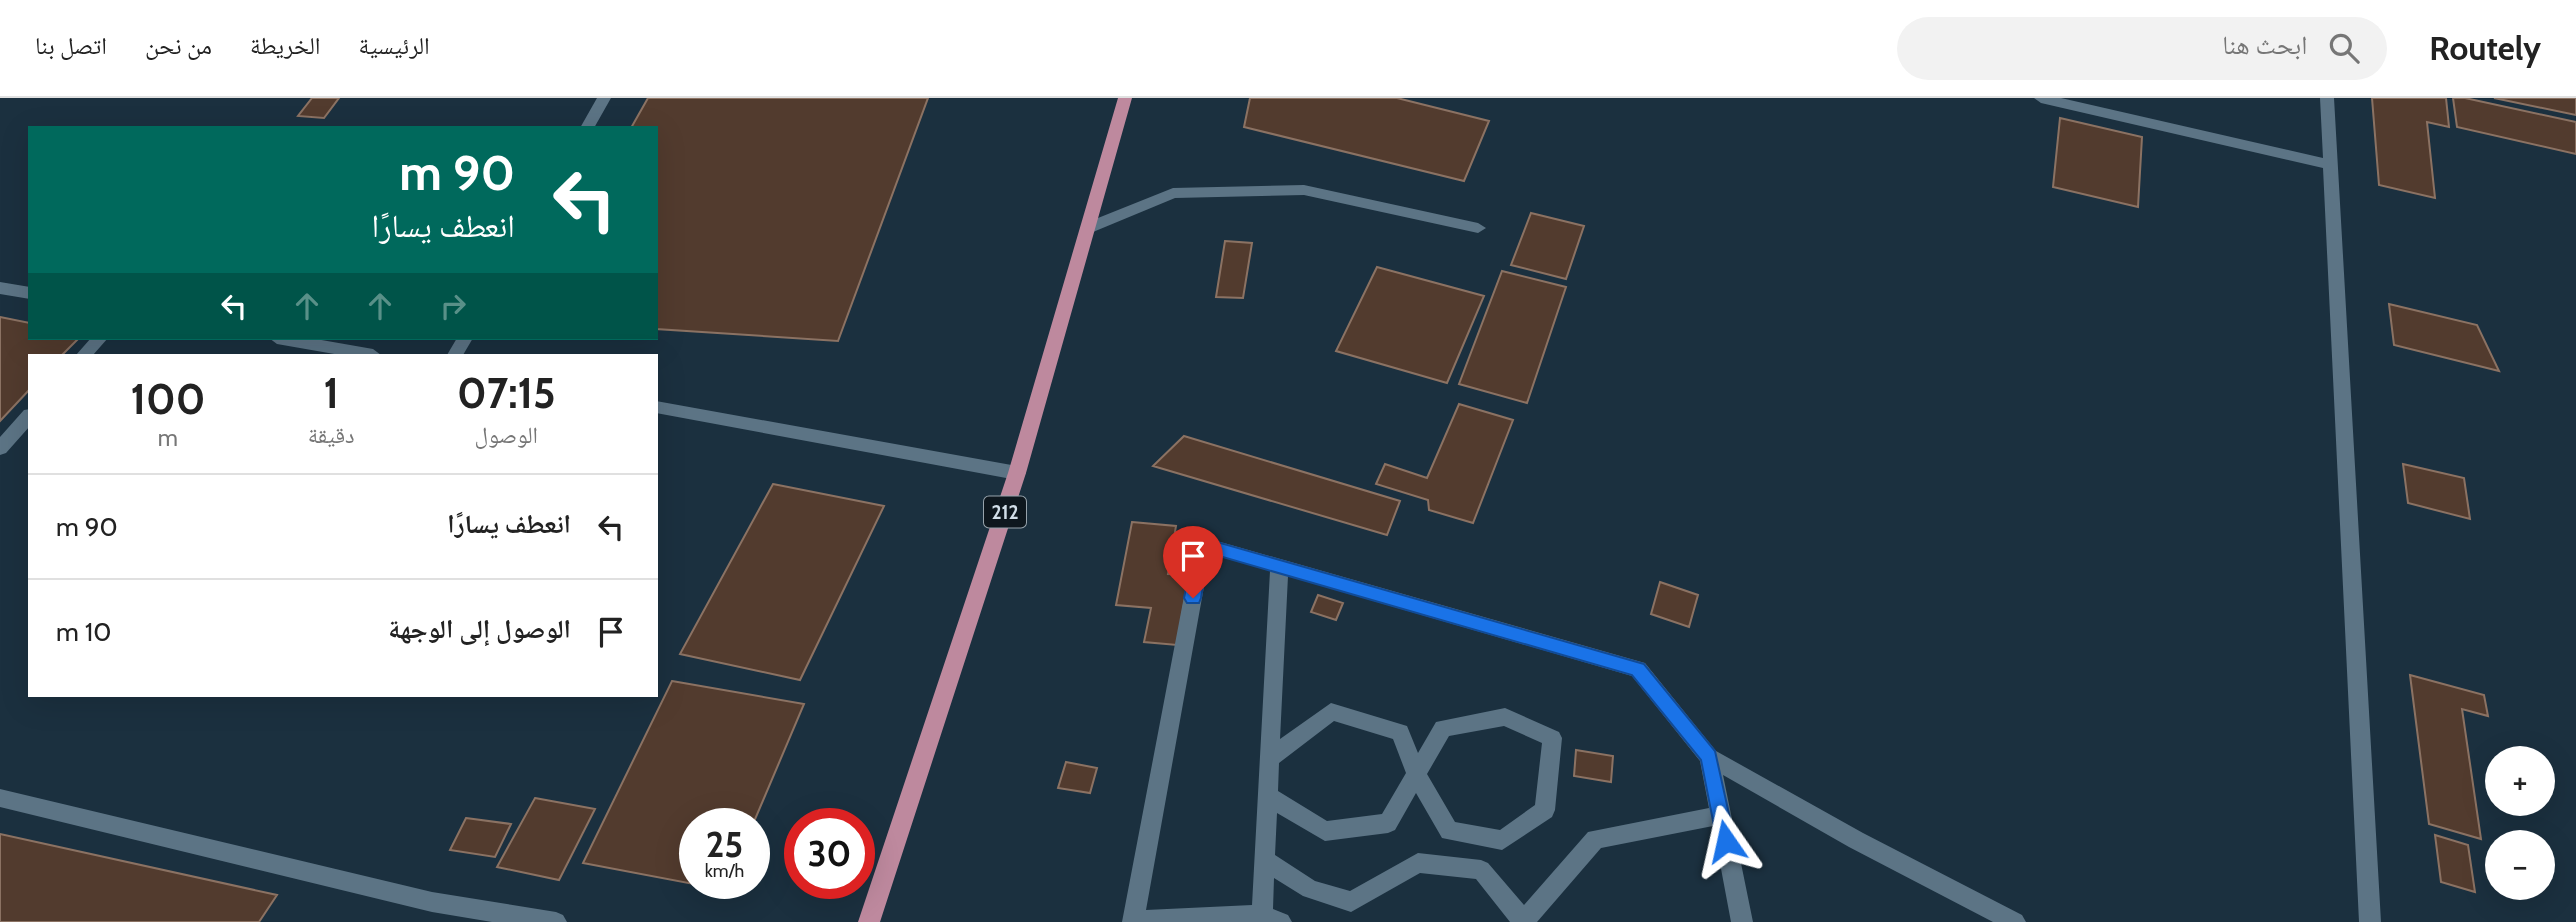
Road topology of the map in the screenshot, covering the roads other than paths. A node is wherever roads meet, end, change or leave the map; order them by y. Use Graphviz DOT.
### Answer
graph roads {
  1 [pos="604,98"];
  2 [pos="1125,98"];
  3 [pos="2040,98"];
  4 [pos="2327,98"];
  5 [pos="588,126"];
  6 [pos="2330,165"];
  7 [pos="1088,228"];
  8 [pos="1478,228"];
  9 [pos="0,288"];
  10 [pos="28,293"];
  11 [pos="98,340"];
  12 [pos="289,340"];
  13 [pos="85,354"];
  14 [pos="367,354"];
  15 [pos="658,407"];
  16 [pos="28,417"];
  17 [pos="0,448"];
  18 [pos="1017,473"];
  19 [pos="1279,566"];
  20 [pos="1709,757"];
  21 [pos="1270,759"];
  22 [pos="1416,774"];
  23 [pos="1268,796"];
  24 [pos="0,798"];
  25 [pos="1721,815"];
  26 [pos="1265,860"];
  27 [pos="1268,920"];
  28 [pos="1523,921"];
  29 [pos="556,922"];
  30 [pos="869,922"];
  31 [pos="1133,922"];
  32 [pos="1742,922"];
  33 [pos="2015,922"];
  34 [pos="2370,922"];
  1 -- 5 [label="street"];
  2 -- 7 [label="main road, 212"];
  3 -- 6 [label="street"];
  4 -- 6 [label="street"];
  6 -- 34 [label="street"];
  7 -- 8 [label="street"];
  7 -- 18 [label="main road, 212"];
  9 -- 10 [label="street"];
  11 -- 13 [label="street"];
  12 -- 14 [label="street"];
  15 -- 18 [label="street"];
  16 -- 17 [label="street"];
  18 -- 30 [label="main road, 212"];
  19 -- 20 [label="street"];
  19 -- 21 [label="street"];
  19 -- 31 [label="street"];
  20 -- 25 [label="street"];
  20 -- 33 [label="street"];
  21 -- 22 [label="street"];
  21 -- 23 [label="street"];
  22 -- 22 [label="street"];
  22 -- 23 [label="street"];
  23 -- 26 [label="street"];
  24 -- 29 [label="street"];
  25 -- 28 [label="street"];
  25 -- 32 [label="street"];
  26 -- 27 [label="street"];
  26 -- 28 [label="street"];
  27 -- 31 [label="street"];
}
